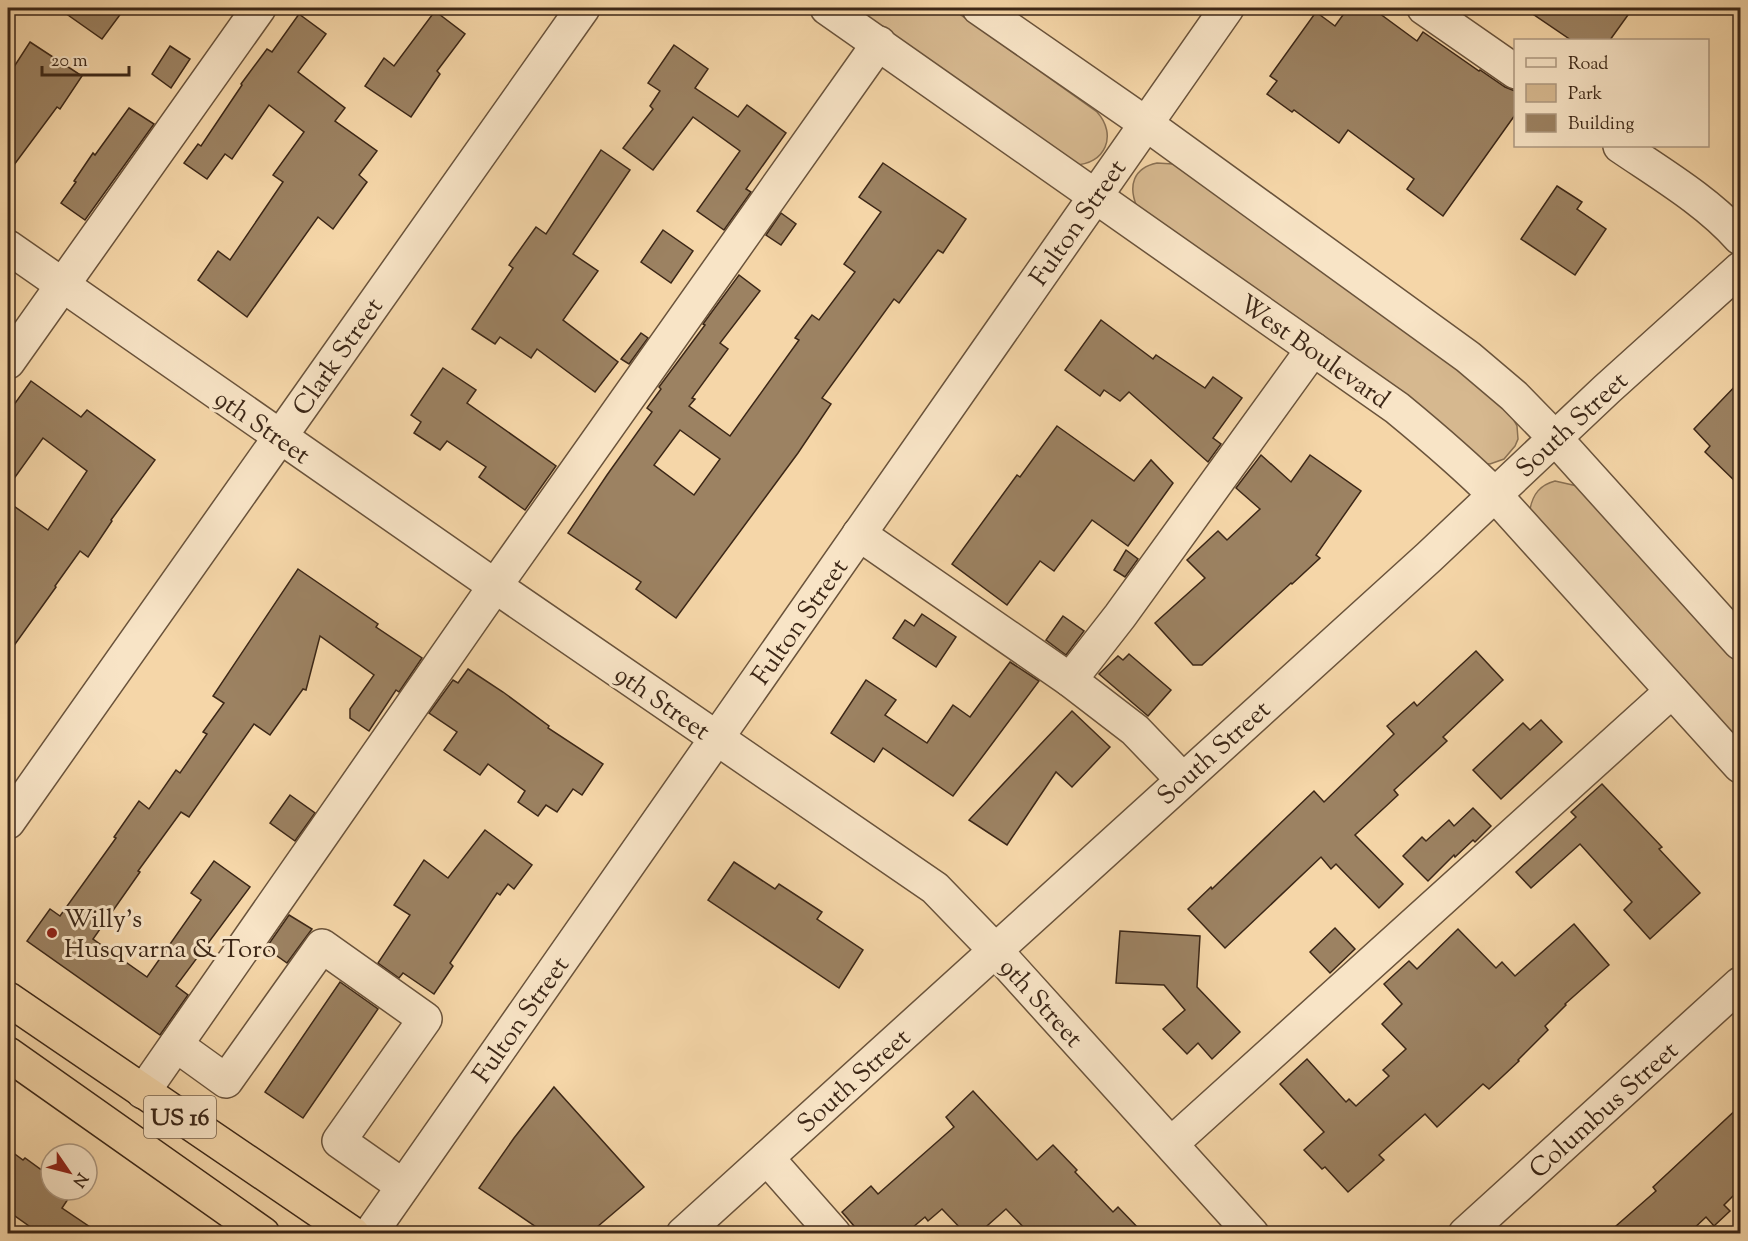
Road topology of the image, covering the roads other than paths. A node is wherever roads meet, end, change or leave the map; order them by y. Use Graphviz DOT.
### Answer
graph roads {
  1 [pos="259,8"];
  2 [pos="583,8"];
  3 [pos="827,8"];
  4 [pos="979,8"];
  5 [pos="1227,8"];
  6 [pos="1424,8"];
  7 [pos="879,44"];
  8 [pos="1514,71"];
  9 [pos="1145,123"];
  10 [pos="1621,147"];
  11 [pos="1096,196"];
  12 [pos="1740,238"];
  13 [pos="8,247"];
  14 [pos="1740,269"];
  15 [pos="62,286"];
  16 [pos="1313,349"];
  17 [pos="8,362"];
  18 [pos="280,437"];
  19 [pos="1555,438"];
  20 [pos="1495,495"];
  21 [pos="859,534"];
  22 [pos="495,586"];
  23 [pos="1740,643"];
  24 [pos="1070,680"];
  25 [pos="1672,691"];
  26 [pos="716,739"];
  27 [pos="1740,766"];
  28 [pos="1182,780"];
  29 [pos="8,822"];
  30 [pos="995,950"];
  31 [pos="1740,984"];
  32 [pos="8,999"];
  33 [pos="176,1045"];
  34 [pos="8,1054"];
  35 [pos="143,1092"];
  36 [pos="1171,1144"];
  37 [pos="766,1158"];
  38 [pos="403,1186"];
  39 [pos="1238,1229"];
  40 [pos="263,1233"];
  41 [pos="353,1233"];
  42 [pos="370,1233"];
  43 [pos="682,1233"];
  44 [pos="834,1233"];
  45 [pos="1465,1233"];
  1 -- 15 [label="street"];
  2 -- 18 [label="street, Clark Street"];
  3 -- 7 [label="street, West Boulevard"];
  4 -- 9 [label="street"];
  5 -- 9 [label="street, Fulton Street"];
  6 -- 8 [label="street"];
  7 -- 11 [label="street, West Boulevard"];
  7 -- 22 [label="street"];
  9 -- 11 [label="street, Fulton Street"];
  9 -- 19 [label="street"];
  10 -- 12 [label="street"];
  11 -- 16 [label="street, West Boulevard"];
  11 -- 21 [label="street, Fulton Street"];
  13 -- 15 [label="street, 9th Street"];
  14 -- 19 [label="street, South Street"];
  15 -- 17 [label="street"];
  15 -- 18 [label="street, 9th Street"];
  16 -- 20 [label="street, West Boulevard"];
  16 -- 24 [label="street"];
  18 -- 22 [label="street, 9th Street"];
  18 -- 29 [label="street, Clark Street"];
  19 -- 20 [label="street, South Street"];
  19 -- 23 [label="street"];
  20 -- 25 [label="street, West Boulevard"];
  20 -- 28 [label="street, South Street"];
  21 -- 24 [label="street"];
  21 -- 26 [label="street, Fulton Street"];
  22 -- 26 [label="street, 9th Street"];
  22 -- 33 [label="street"];
  24 -- 28 [label="street"];
  25 -- 27 [label="street, West Boulevard"];
  25 -- 36 [label="street"];
  26 -- 30 [label="street, 9th Street"];
  26 -- 38 [label="street, Fulton Street"];
  28 -- 30 [label="street, South Street"];
  30 -- 36 [label="street, 9th Street"];
  30 -- 37 [label="street, South Street"];
  31 -- 45 [label="street, Columbus Street"];
  32 -- 35 [label="highway, US 16"];
  33 -- 35 [label="street"];
  33 -- 38 [label="street"];
  34 -- 40 [label="highway, US 16"];
  35 -- 41 [label="highway, US 16"];
  36 -- 39 [label="street, 9th Street"];
  37 -- 43 [label="street, South Street"];
  37 -- 44 [label="street"];
  38 -- 42 [label="street, Fulton Street"];
}
